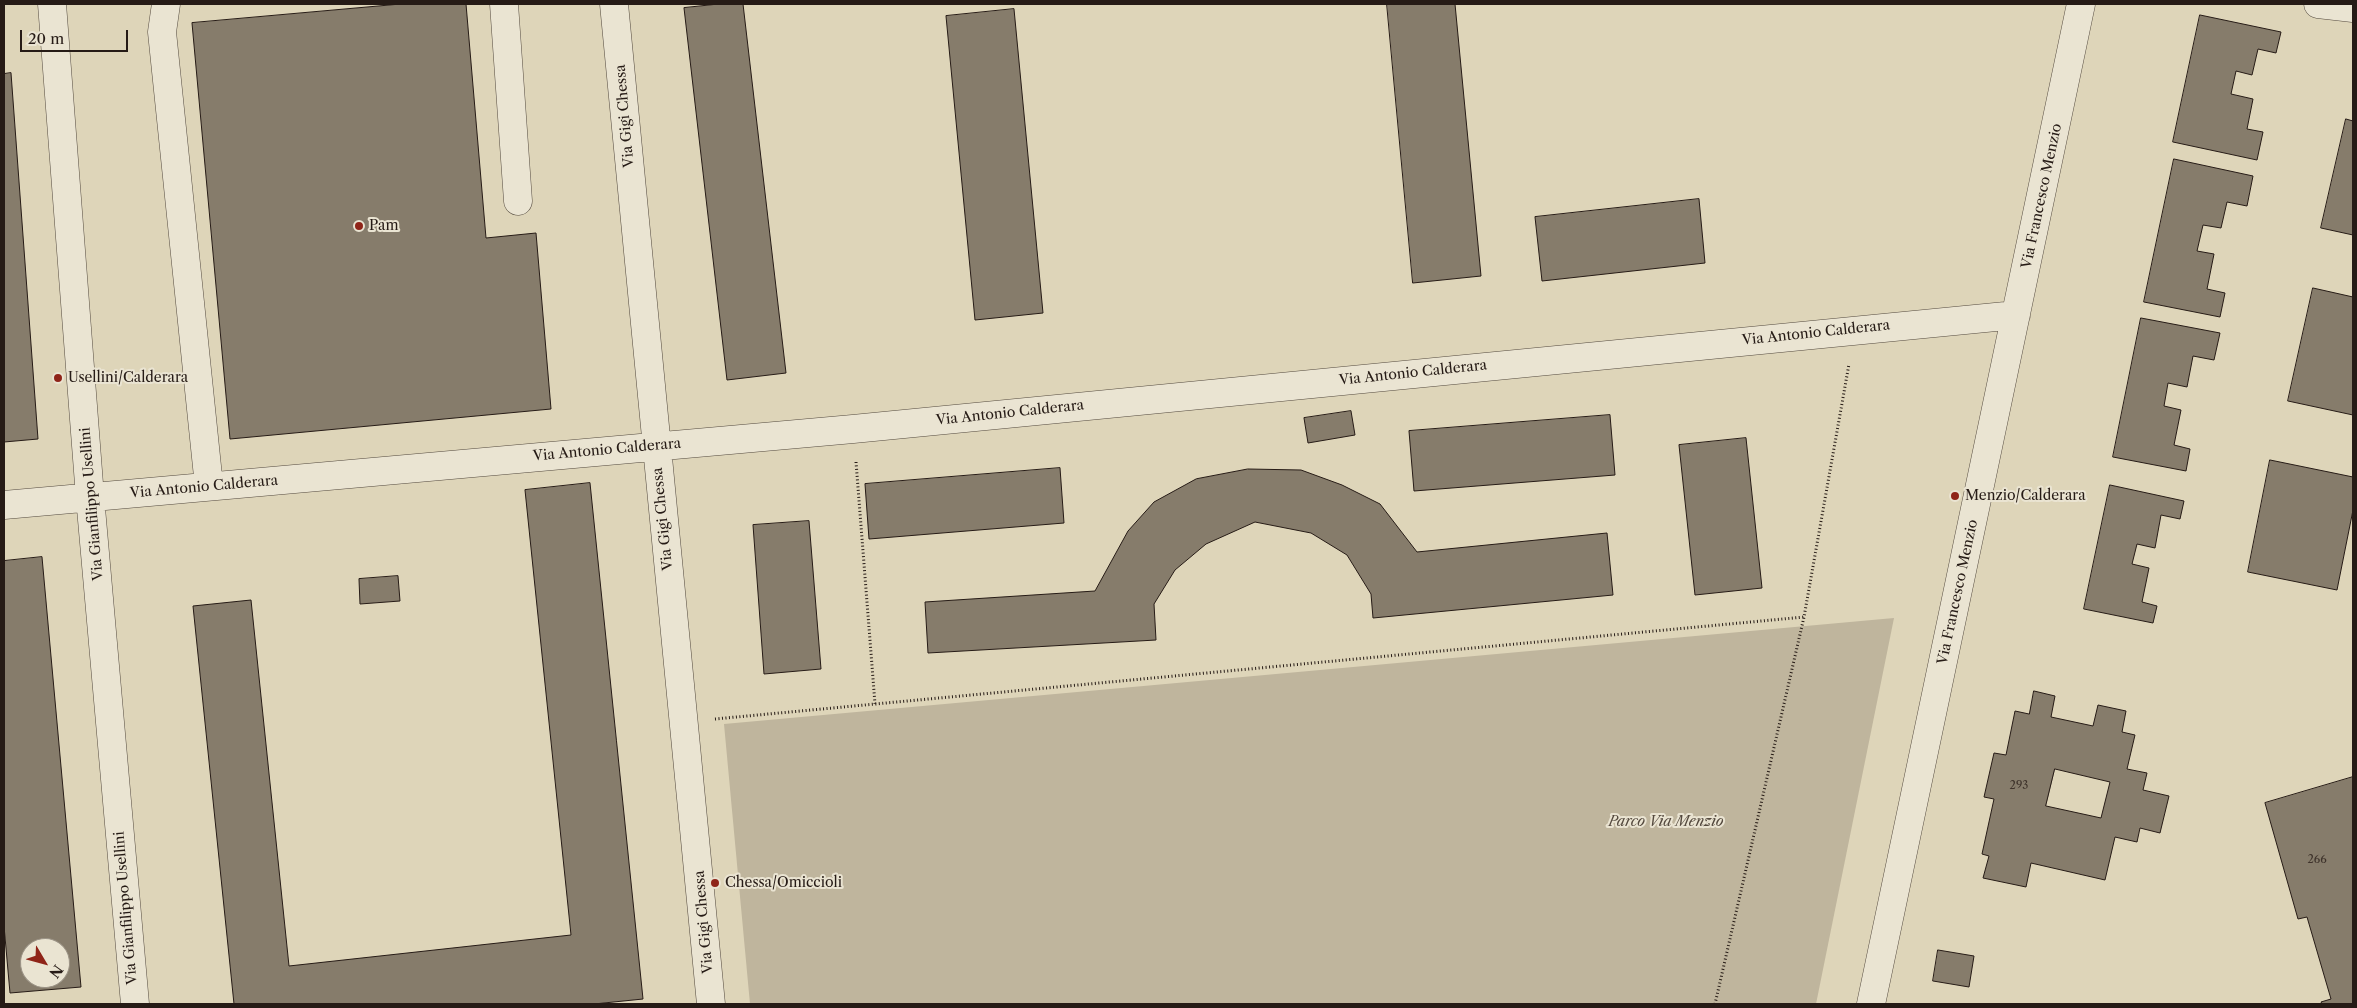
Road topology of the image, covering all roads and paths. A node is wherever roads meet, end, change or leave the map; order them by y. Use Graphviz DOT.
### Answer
graph roads {
  1 [pos="52,4"];
  2 [pos="166,4"];
  3 [pos="504,4"];
  4 [pos="614,4"];
  5 [pos="2081,4"];
  6 [pos="2098,4"];
  7 [pos="2318,4"];
  8 [pos="2353,8"];
  9 [pos="518,201"];
  10 [pos="2016,315"];
  11 [pos="1855,329"];
  12 [pos="853,429"];
  13 [pos="656,445"];
  14 [pos="209,486"];
  15 [pos="90,497"];
  16 [pos="4,505"];
  17 [pos="1804,617"];
  18 [pos="875,704"];
  19 [pos="685,722"];
  20 [pos="135,1004"];
  21 [pos="711,1004"];
  22 [pos="1715,1004"];
  23 [pos="1871,1004"];
  1 -- 15 [label="street, Via Gianfilippo Usellini"];
  2 -- 14 [label="street"];
  3 -- 9 [label="street"];
  4 -- 13 [label="street, Via Gigi Chessa"];
  5 -- 6 [label="street, Via Francesco Menzio"];
  5 -- 10 [label="street, Via Francesco Menzio"];
  7 -- 8 [label="street"];
  10 -- 11 [label="street, Via Antonio Calderara"];
  10 -- 23 [label="street, Via Francesco Menzio"];
  11 -- 12 [label="street, Via Antonio Calderara"];
  11 -- 17 [label="path"];
  12 -- 13 [label="street, Via Antonio Calderara"];
  12 -- 18 [label="path"];
  13 -- 14 [label="street, Via Antonio Calderara"];
  13 -- 19 [label="street, Via Gigi Chessa"];
  14 -- 15 [label="street, Via Antonio Calderara"];
  15 -- 16 [label="street, Via Antonio Calderara"];
  15 -- 20 [label="street, Via Gianfilippo Usellini"];
  17 -- 18 [label="path"];
  17 -- 22 [label="path"];
  18 -- 19 [label="path"];
  19 -- 21 [label="street, Via Gigi Chessa"];
}
